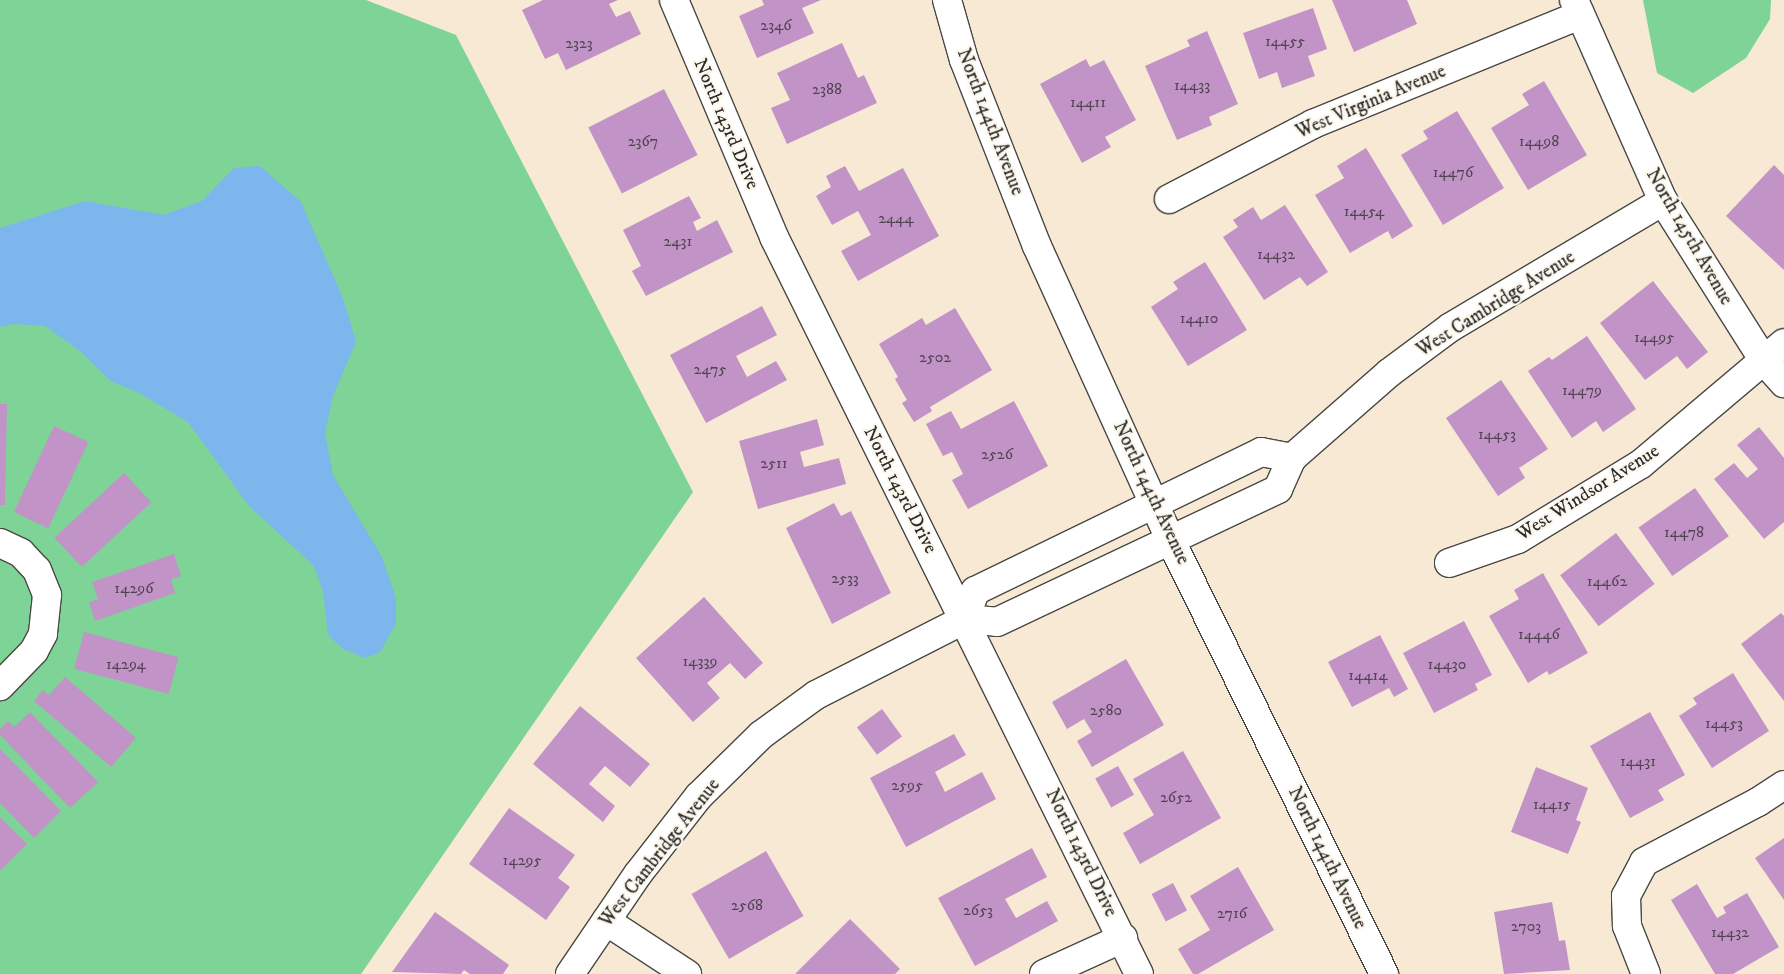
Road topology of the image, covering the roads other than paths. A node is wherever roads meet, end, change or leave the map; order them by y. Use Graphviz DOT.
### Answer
graph roads {
  1 [pos="674,0"];
  2 [pos="947,0"];
  3 [pos="1576,8"];
  4 [pos="1169,199"];
  5 [pos="1663,201"];
  6 [pos="1784,343"];
  7 [pos="1764,361"];
  8 [pos="1784,383"];
  9 [pos="1292,458"];
  10 [pos="1156,505"];
  11 [pos="1170,539"];
  12 [pos="0,543"];
  13 [pos="1449,563"];
  14 [pos="1033,564"];
  15 [pos="1048,597"];
  16 [pos="965,619"];
  17 [pos="0,686"];
  18 [pos="1784,785"];
  19 [pos="606,921"];
  20 [pos="1123,938"];
  21 [pos="570,974"];
  22 [pos="687,974"];
  23 [pos="1044,974"];
  24 [pos="1140,974"];
  25 [pos="1384,974"];
  26 [pos="1646,974"];
  1 -- 16 [label="street, North 143rd Drive"];
  2 -- 10 [label="street, North 144th Avenue"];
  3 -- 4 [label="street, West Virginia Avenue"];
  3 -- 5 [label="street, North 145th Avenue"];
  5 -- 7 [label="street, North 145th Avenue"];
  5 -- 9 [label="street, West Cambridge Avenue"];
  6 -- 7 [label="street, West Windsor Avenue"];
  7 -- 8 [label="street, North 145th Avenue"];
  7 -- 13 [label="street, West Windsor Avenue"];
  9 -- 10 [label="street"];
  9 -- 11 [label="street, West Cambridge Avenue"];
  10 -- 11 [label="street, North 144th Avenue"];
  10 -- 14 [label="street"];
  11 -- 15 [label="street, West Cambridge Avenue"];
  11 -- 25 [label="street, North 144th Avenue"];
  12 -- 17 [label="street"];
  14 -- 15 [label="street"];
  14 -- 16 [label="street"];
  15 -- 16 [label="street, West Cambridge Avenue"];
  16 -- 19 [label="street, West Cambridge Avenue"];
  16 -- 20 [label="street, North 143rd Drive"];
  18 -- 26 [label="street"];
  19 -- 21 [label="street, West Cambridge Avenue"];
  19 -- 22 [label="street"];
  20 -- 23 [label="street"];
  20 -- 24 [label="street, North 143rd Drive"];
}
